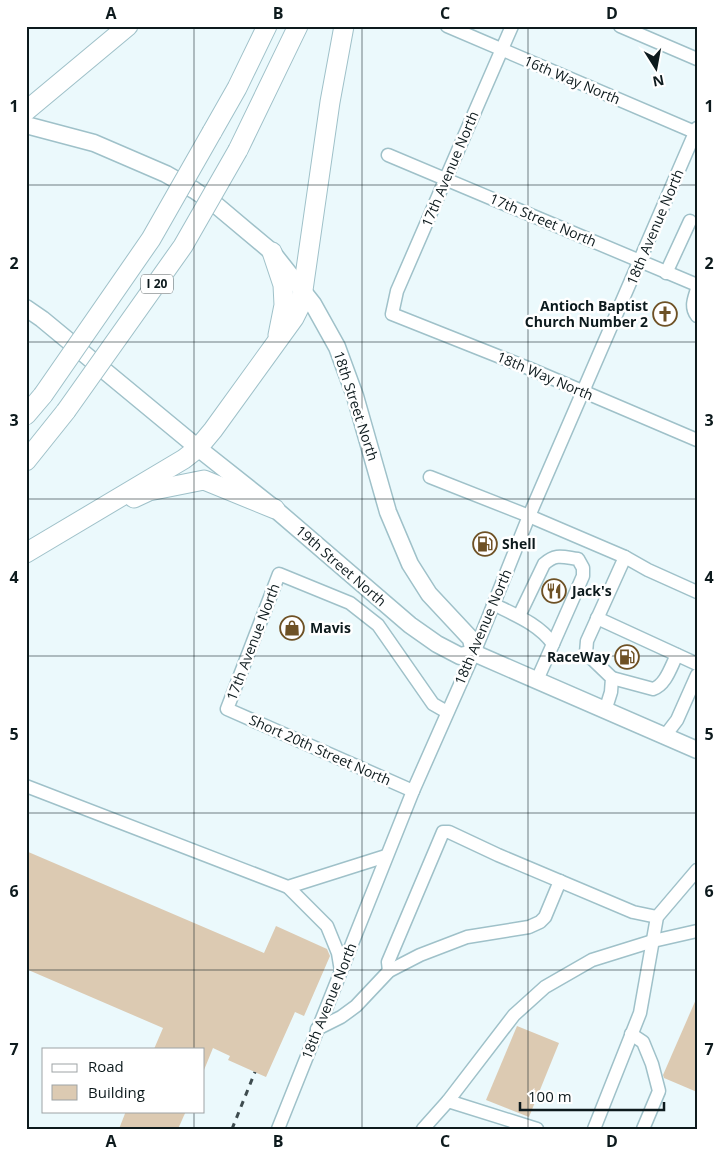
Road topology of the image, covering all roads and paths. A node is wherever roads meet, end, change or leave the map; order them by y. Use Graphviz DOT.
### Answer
graph roads {
  1 [pos="128,26"];
  2 [pos="267,26"];
  3 [pos="298,26"];
  4 [pos="344,26"];
  5 [pos="447,26"];
  6 [pos="512,26"];
  7 [pos="620,26"];
  8 [pos="501,50"];
  9 [pos="697,59"];
  10 [pos="26,111"];
  11 [pos="26,125"];
  12 [pos="696,131"];
  13 [pos="388,155"];
  14 [pos="445,179"];
  15 [pos="690,221"];
  16 [pos="272,252"];
  17 [pos="640,261"];
  18 [pos="666,272"];
  19 [pos="697,287"];
  20 [pos="303,291"];
  21 [pos="26,308"];
  22 [pos="392,314"];
  23 [pos="697,316"];
  24 [pos="277,339"];
  25 [pos="584,392"];
  26 [pos="26,415"];
  27 [pos="697,440"];
  28 [pos="198,448"];
  29 [pos="26,461"];
  30 [pos="430,477"];
  31 [pos="275,509"];
  32 [pos="529,516"];
  33 [pos="55,534"];
  34 [pos="588,541"];
  35 [pos="26,552"];
  36 [pos="625,557"];
  37 [pos="578,559"];
  38 [pos="697,592"];
  39 [pos="493,604"];
  40 [pos="519,616"];
  41 [pos="597,618"];
  42 [pos="553,644"];
  43 [pos="474,652"];
  44 [pos="677,655"];
  45 [pos="697,664"];
  46 [pos="697,675"];
  47 [pos="612,678"];
  48 [pos="537,680"];
  49 [pos="227,709"];
  50 [pos="606,711"];
  51 [pos="447,712"];
  52 [pos="664,737"];
  53 [pos="697,750"];
  54 [pos="26,786"];
  55 [pos="413,790"];
  56 [pos="386,856"];
  57 [pos="697,870"];
  58 [pos="560,881"];
  59 [pos="692,884"];
  60 [pos="288,887"];
  61 [pos="657,917"];
  62 [pos="697,931"];
  63 [pos="652,941"];
  64 [pos="341,971"];
  65 [pos="389,971"];
  66 [pos="317,1029"];
  67 [pos="631,1034"];
  68 [pos="448,1101"];
  69 [pos="278,1129"];
  70 [pos="423,1129"];
  71 [pos="537,1129"];
  72 [pos="594,1129"];
  73 [pos="643,1129"];
  1 -- 10 [label="highway"];
  2 -- 26 [label="highway, I 20, bridge"];
  3 -- 29 [label="highway, I 20, bridge"];
  4 -- 20 [label="highway"];
  5 -- 8 [label="street, 16th Way North"];
  6 -- 8 [label="street, 17th Avenue North"];
  7 -- 9 [label="street"];
  8 -- 12 [label="street, 16th Way North"];
  8 -- 14 [label="street, 17th Avenue North"];
  11 -- 16 [label="main road, 18th Street North"];
  12 -- 17 [label="street, 18th Avenue North"];
  13 -- 14 [label="street, 17th Street North"];
  14 -- 17 [label="street, 17th Street North"];
  14 -- 22 [label="street, 17th Avenue North"];
  15 -- 18 [label="street"];
  16 -- 20 [label="main road, 18th Street North"];
  16 -- 24 [label="highway"];
  17 -- 18 [label="street, 17th Street North"];
  17 -- 25 [label="street, 18th Avenue North"];
  18 -- 19 [label="street, 17th Street North"];
  19 -- 23 [label="street"];
  20 -- 24 [label="highway"];
  20 -- 43 [label="main road, 18th Street North"];
  21 -- 28 [label="main road, 19th Street North"];
  22 -- 25 [label="street, 18th Way North"];
  24 -- 28 [label="highway"];
  25 -- 27 [label="street, 18th Way North"];
  25 -- 32 [label="street, 18th Avenue North"];
  28 -- 31 [label="main road, 19th Street North"];
  28 -- 33 [label="highway"];
  30 -- 32 [label="street"];
  31 -- 33 [label="highway"];
  31 -- 43 [label="main road, 19th Street North"];
  32 -- 34 [label="street"];
  32 -- 39 [label="street, 18th Avenue North"];
  33 -- 35 [label="highway"];
  34 -- 36 [label="street"];
  34 -- 37 [label="street"];
  36 -- 38 [label="street"];
  36 -- 41 [label="street"];
  37 -- 40 [label="street"];
  37 -- 42 [label="street"];
  39 -- 40 [label="street"];
  39 -- 43 [label="street, 18th Avenue North"];
  40 -- 42 [label="street"];
  41 -- 44 [label="street"];
  41 -- 47 [label="street"];
  42 -- 48 [label="street"];
  43 -- 48 [label="main road, 19th Street North"];
  43 -- 51 [label="street, 18th Avenue North"];
  44 -- 45 [label="street"];
  44 -- 47 [label="street"];
  46 -- 52 [label="street"];
  47 -- 50 [label="street"];
  48 -- 50 [label="main road, 19th Street North"];
  49 -- 51 [label="street, 17th Avenue North"];
  49 -- 55 [label="street, Short 20th Street North"];
  50 -- 52 [label="main road, 19th Street North"];
  51 -- 55 [label="street, 18th Avenue North"];
  52 -- 53 [label="main road, 19th Street North"];
  54 -- 60 [label="street"];
  55 -- 56 [label="street, 18th Avenue North"];
  56 -- 60 [label="street"];
  56 -- 64 [label="street, 18th Avenue North"];
  57 -- 59 [label="street"];
  58 -- 61 [label="street"];
  58 -- 65 [label="street"];
  58 -- 65 [label="street"];
  59 -- 61 [label="street"];
  60 -- 64 [label="street"];
  61 -- 63 [label="street"];
  62 -- 63 [label="street"];
  63 -- 67 [label="street"];
  63 -- 68 [label="street"];
  64 -- 66 [label="street, 18th Avenue North"];
  65 -- 66 [label="street"];
  66 -- 69 [label="street, 18th Avenue North"];
  67 -- 72 [label="street"];
  67 -- 73 [label="street"];
  68 -- 70 [label="street"];
  68 -- 71 [label="street"];
}
